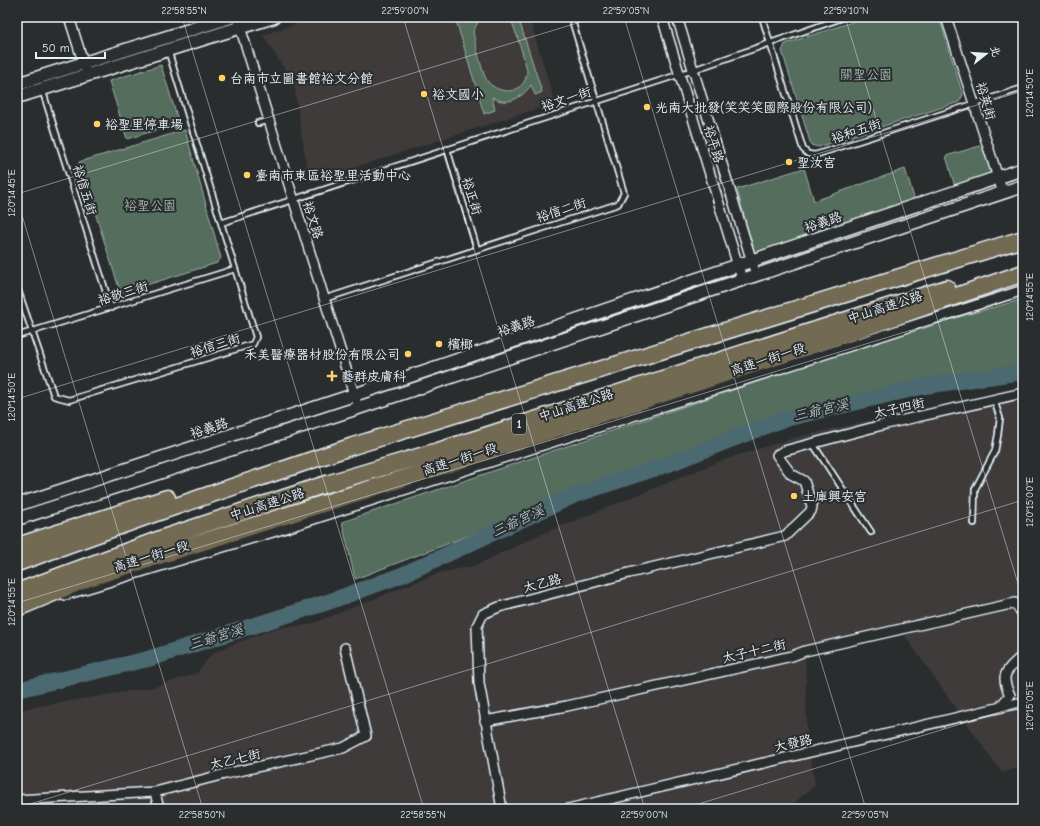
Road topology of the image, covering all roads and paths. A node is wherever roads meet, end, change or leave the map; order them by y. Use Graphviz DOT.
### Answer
graph roads {
  1 [pos="69,17"];
  2 [pos="231,17"];
  3 [pos="274,17"];
  4 [pos="571,17"];
  5 [pos="662,17"];
  6 [pos="677,17"];
  7 [pos="762,17"];
  8 [pos="844,17"];
  9 [pos="946,17"];
  10 [pos="239,22"];
  11 [pos="164,37"];
  12 [pos="770,42"];
  13 [pos="168,49"];
  14 [pos="86,70"];
  15 [pos="693,70"];
  16 [pos="679,74"];
  17 [pos="17,84"];
  18 [pos="40,84"];
  19 [pos="1023,88"];
  20 [pos="17,97"];
  21 [pos="597,101"];
  22 [pos="973,104"];
  23 [pos="270,120"];
  24 [pos="258,124"];
  25 [pos="447,149"];
  26 [pos="1023,169"];
  27 [pos="997,178"];
  28 [pos="1023,186"];
  29 [pos="1003,193"];
  30 [pos="293,200"];
  31 [pos="221,223"];
  32 [pos="1023,239"];
  33 [pos="477,249"];
  34 [pos="751,261"];
  35 [pos="1023,264"];
  36 [pos="738,265"];
  37 [pos="235,269"];
  38 [pos="1023,273"];
  39 [pos="756,275"];
  40 [pos="742,279"];
  41 [pos="17,287"];
  42 [pos="1023,290"];
  43 [pos="324,299"];
  44 [pos="110,308"];
  45 [pos="31,332"];
  46 [pos="17,336"];
  47 [pos="1023,393"];
  48 [pos="354,395"];
  49 [pos="994,400"];
  50 [pos="358,408"];
  51 [pos="813,444"];
  52 [pos="353,446"];
  53 [pos="17,505"];
  54 [pos="17,519"];
  55 [pos="974,523"];
  56 [pos="797,525"];
  57 [pos="871,532"];
  58 [pos="17,546"];
  59 [pos="17,563"];
  60 [pos="89,578"];
  61 [pos="17,592"];
  62 [pos="17,603"];
  63 [pos="17,608"];
  64 [pos="1023,614"];
  65 [pos="345,648"];
  66 [pos="1023,655"];
  67 [pos="1023,702"];
  68 [pos="1000,707"];
  69 [pos="485,721"];
  70 [pos="155,792"];
  71 [pos="17,800"];
  72 [pos="159,809"];
  73 [pos="502,809"];
  74 [pos="568,809"];
  1 -- 14 [label="street"];
  2 -- 11 [label="street"];
  3 -- 10 [label="street"];
  4 -- 21 [label="lane, 裕信二街"];
  5 -- 16 [label="street, 裕平路"];
  6 -- 15 [label="street, 裕平路"];
  7 -- 12 [label="lane"];
  8 -- 12 [label="lane, 裕文一街"];
  9 -- 22 [label="street, 裕英街"];
  10 -- 13 [label="street"];
  10 -- 23 [label="street, 裕文路"];
  11 -- 13 [label="lane, 裕信三街"];
  11 -- 14 [label="street"];
  12 -- 15 [label="lane, 裕文一街"];
  12 -- 22 [label="lane, 裕和五街"];
  13 -- 14 [label="street"];
  13 -- 31 [label="lane, 裕信三街"];
  14 -- 18 [label="street"];
  15 -- 16 [label="lane, 裕文一街"];
  15 -- 34 [label="street, 裕平路"];
  16 -- 21 [label="lane, 裕文一街"];
  16 -- 36 [label="street, 裕平路"];
  17 -- 18 [label="street"];
  18 -- 20 [label="street"];
  18 -- 44 [label="lane, 裕信五街"];
  19 -- 22 [label="lane, 裕和五街"];
  21 -- 25 [label="lane, 裕文一街"];
  21 -- 33 [label="lane, 裕信二街"];
  22 -- 27 [label="street, 裕英街"];
  23 -- 24 [label="lane"];
  23 -- 30 [label="street, 裕文路"];
  25 -- 30 [label="lane, 裕文一街"];
  25 -- 33 [label="lane, 裕正街"];
  26 -- 27 [label="street, 裕義路"];
  27 -- 29 [label="street, 裕英街"];
  27 -- 34 [label="street, 裕義路"];
  28 -- 29 [label="street, 裕義路"];
  29 -- 39 [label="street, 裕義路"];
  30 -- 31 [label="lane, 裕文一街"];
  30 -- 43 [label="street, 裕文路"];
  31 -- 37 [label="lane, 裕信三街"];
  32 -- 52 [label="highway, 中山高速公路 / 1"];
  33 -- 43 [label="lane, 裕信二街"];
  34 -- 36 [label="street, 裕義路"];
  34 -- 39 [label="street, 裕平路"];
  35 -- 61 [label="highway, 中山高速公路 / 1"];
  36 -- 40 [label="street, 裕平路"];
  36 -- 48 [label="street, 裕義路"];
  37 -- 44 [label="lane, 裕敬三街"];
  37 -- 45 [label="lane, 裕信三街"];
  38 -- 60 [label="highway"];
  39 -- 40 [label="street, 裕義路"];
  40 -- 50 [label="street, 裕義路"];
  41 -- 45 [label="lane, 裕信三街"];
  42 -- 63 [label="street, 高速一街一段"];
  43 -- 48 [label="street, 裕文路"];
  44 -- 45 [label="lane, 裕敬三街"];
  45 -- 46 [label="lane, 裕敬三街"];
  47 -- 49 [label="street, 太子四街"];
  48 -- 50 [label="street, 裕文路"];
  48 -- 53 [label="street, 裕義路"];
  49 -- 51 [label="street, 太子四街"];
  49 -- 55 [label="lane"];
  50 -- 54 [label="street, 裕義路"];
  51 -- 56 [label="street, 太子四街"];
  51 -- 57 [label="lane"];
  52 -- 58 [label="highway"];
  52 -- 59 [label="highway, 中山高速公路 / 1"];
  56 -- 69 [label="street, 太乙路"];
  60 -- 62 [label="highway"];
  60 -- 63 [label="highway"];
  64 -- 69 [label="street, 太子十二街"];
  65 -- 70 [label="street, 太乙七街"];
  66 -- 68 [label="street"];
  67 -- 68 [label="street, 大發路"];
  68 -- 74 [label="street, 大發路"];
  69 -- 73 [label="street, 太乙路"];
  70 -- 71 [label="street, 太乙七街"];
  70 -- 72 [label="street"];
}
